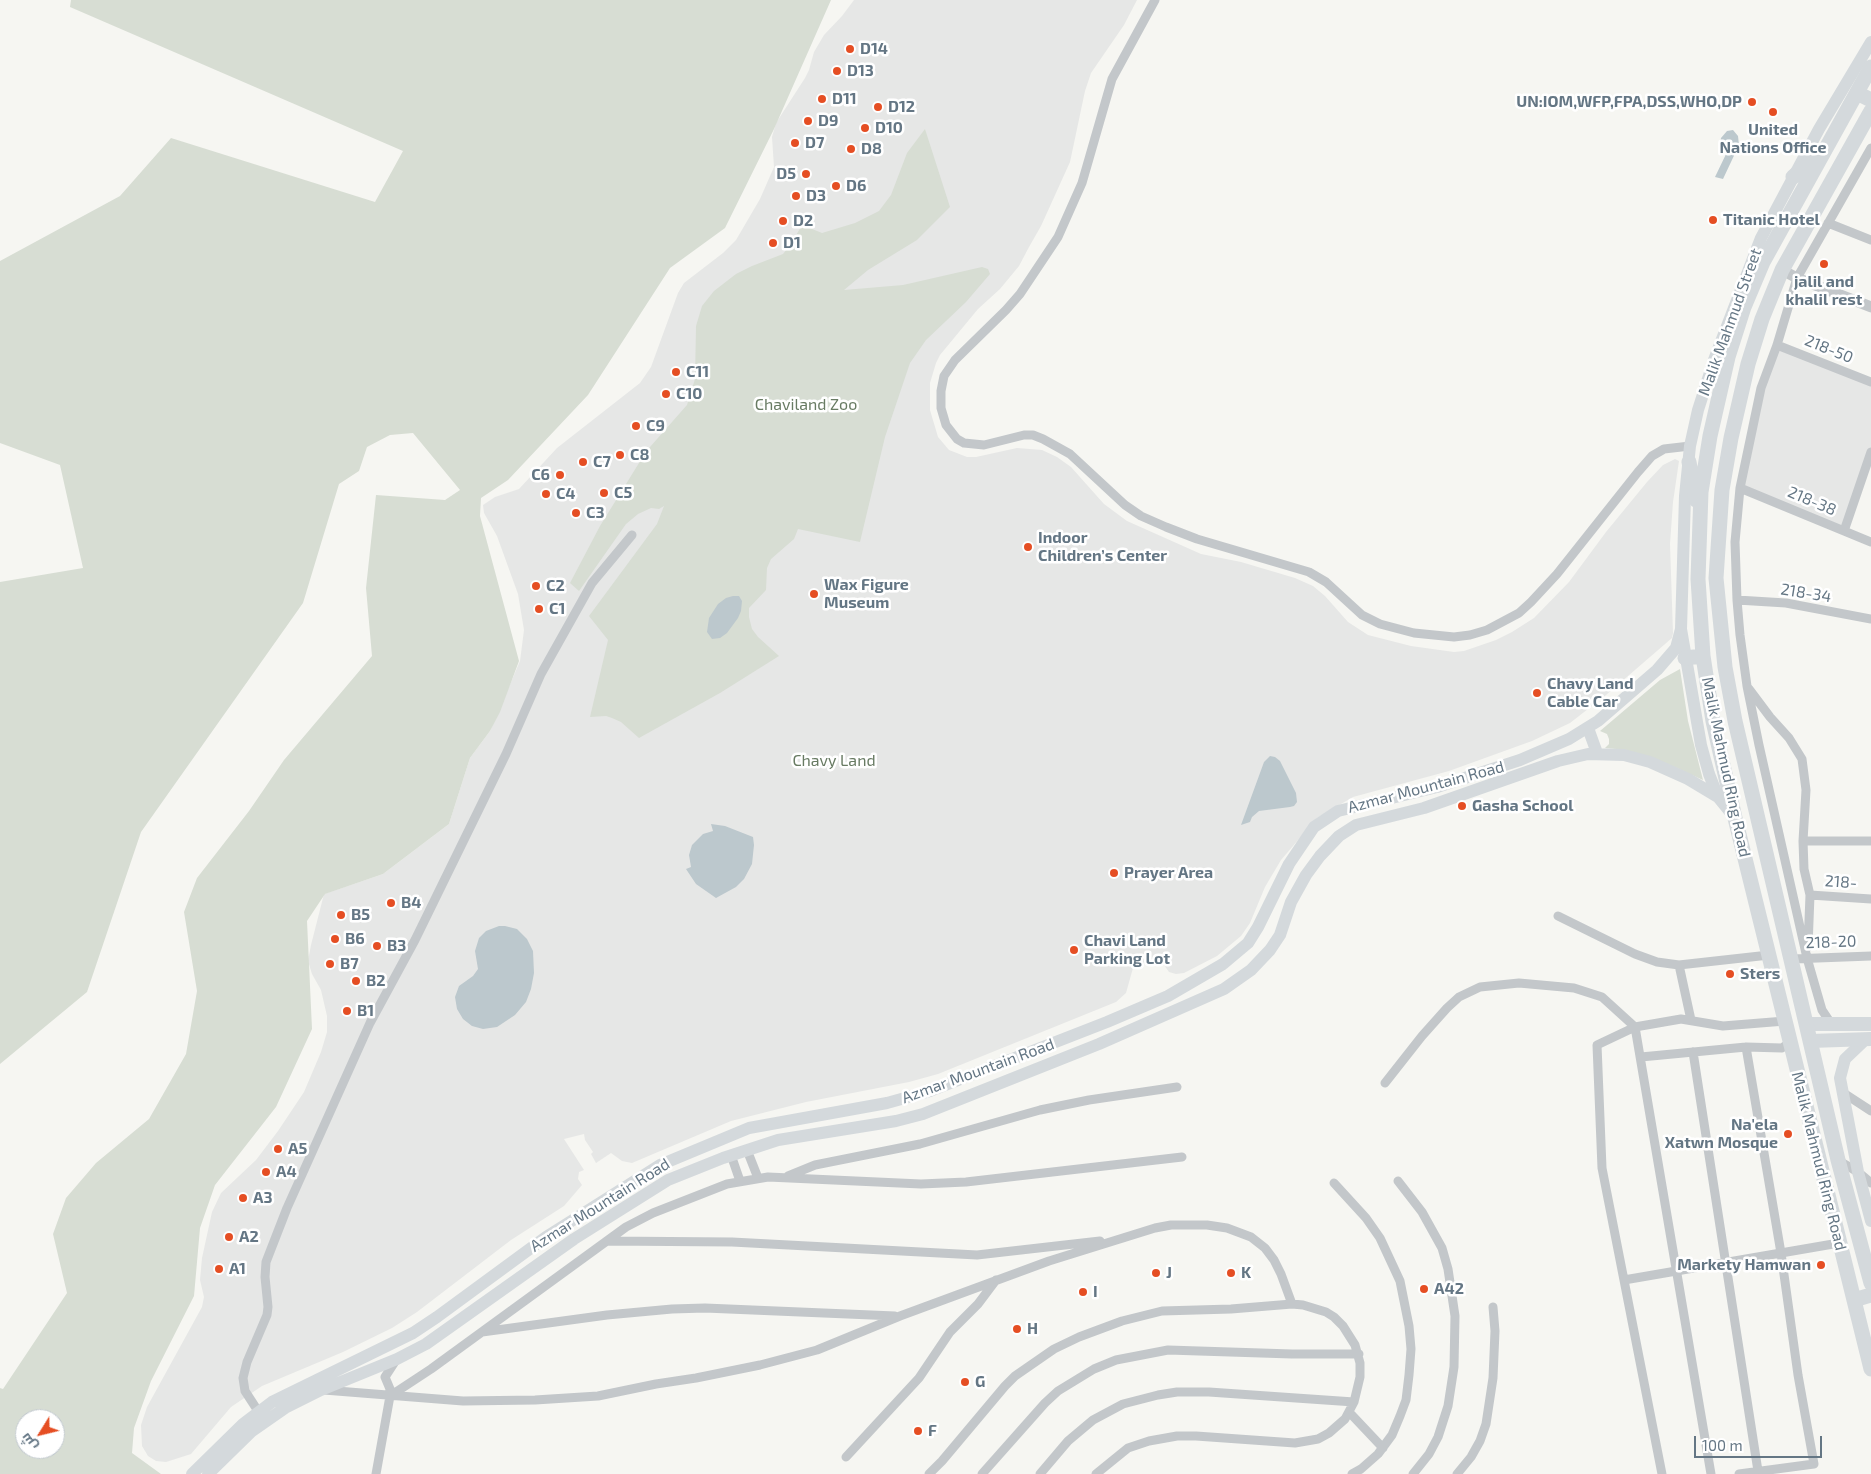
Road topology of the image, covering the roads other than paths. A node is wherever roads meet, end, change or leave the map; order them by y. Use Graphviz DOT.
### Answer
graph roads {
  1 [pos="1155,0"];
  2 [pos="1871,42"];
  3 [pos="1870,70"];
  4 [pos="1857,93"];
  5 [pos="1871,100"];
  6 [pos="1871,111"];
  7 [pos="1827,147"];
  8 [pos="1871,148"];
  9 [pos="1793,177"];
  10 [pos="1828,223"];
  11 [pos="1871,240"];
  12 [pos="1782,270"];
  13 [pos="1797,278"];
  14 [pos="1871,307"];
  15 [pos="1777,345"];
  16 [pos="1871,382"];
  17 [pos="1690,446"];
  18 [pos="1871,452"];
  19 [pos="1689,462"];
  20 [pos="1740,488"];
  21 [pos="1700,518"];
  22 [pos="1844,531"];
  23 [pos="632,534"];
  24 [pos="1871,542"];
  25 [pos="1737,600"];
  26 [pos="1871,618"];
  27 [pos="1681,630"];
  28 [pos="1703,656"];
  29 [pos="1685,658"];
  30 [pos="1747,686"];
  31 [pos="1588,728"];
  32 [pos="1598,753"];
  33 [pos="1718,797"];
  34 [pos="1735,818"];
  35 [pos="1803,841"];
  36 [pos="1871,841"];
  37 [pos="1810,895"];
  38 [pos="1871,899"];
  39 [pos="1558,916"];
  40 [pos="1769,955"];
  41 [pos="1871,956"];
  42 [pos="1807,958"];
  43 [pos="1791,959"];
  44 [pos="1679,964"];
  45 [pos="1691,1020"];
  46 [pos="1785,1021"];
  47 [pos="1806,1024"];
  48 [pos="1871,1024"];
  49 [pos="1832,1025"];
  50 [pos="1635,1028"];
  51 [pos="1810,1041"];
  52 [pos="1869,1041"];
  53 [pos="1790,1042"];
  54 [pos="1746,1047"];
  55 [pos="1693,1052"];
  56 [pos="1641,1057"];
  57 [pos="1386,1083"];
  58 [pos="1177,1087"];
  59 [pos="1842,1092"];
  60 [pos="1871,1111"];
  61 [pos="747,1150"];
  62 [pos="731,1155"];
  63 [pos="1182,1157"];
  64 [pos="1838,1160"];
  65 [pos="1858,1172"];
  66 [pos="758,1178"];
  67 [pos="786,1178"];
  68 [pos="740,1181"];
  69 [pos="1398,1181"];
  70 [pos="1334,1183"];
  71 [pos="1871,1183"];
  72 [pos="1871,1221"];
  73 [pos="1120,1239"];
  74 [pos="606,1241"];
  75 [pos="1839,1243"];
  76 [pos="1781,1253"];
  77 [pos="1725,1262"];
  78 [pos="1677,1271"];
  79 [pos="996,1280"];
  80 [pos="1624,1280"];
  81 [pos="1871,1283"];
  82 [pos="1871,1295"];
  83 [pos="1854,1300"];
  84 [pos="1292,1304"];
  85 [pos="1493,1307"];
  86 [pos="900,1316"];
  87 [pos="1866,1322"];
  88 [pos="480,1333"];
  89 [pos="1358,1354"];
  90 [pos="397,1359"];
  91 [pos="1871,1369"];
  92 [pos="415,1379"];
  93 [pos="385,1381"];
  94 [pos="318,1384"];
  95 [pos="390,1396"];
  96 [pos="1354,1402"];
  97 [pos="258,1411"];
  98 [pos="1349,1412"];
  99 [pos="1383,1448"];
  100 [pos="846,1457"];
  101 [pos="1758,1472"];
  102 [pos="192,1474"];
  103 [pos="208,1474"];
  104 [pos="376,1474"];
  105 [pos="929,1474"];
  106 [pos="982,1474"];
  107 [pos="1040,1474"];
  108 [pos="1096,1474"];
  109 [pos="1352,1474"];
  110 [pos="1414,1474"];
  111 [pos="1458,1474"];
  112 [pos="1662,1474"];
  113 [pos="1711,1474"];
  114 [pos="1739,1474"];
  1 -- 17 [label="street"];
  2 -- 9 [label="main road, Malik Mahmud Street"];
  3 -- 4 [label="highway, Malik Mahmud Ring Road"];
  4 -- 5 [label="highway"];
  4 -- 7 [label="highway, Malik Mahmud Ring Road"];
  6 -- 12 [label="highway, Malik Mahmud Ring Road"];
  7 -- 9 [label="highway"];
  7 -- 21 [label="highway, Malik Mahmud Ring Road"];
  8 -- 10 [label="street"];
  9 -- 17 [label="main road, Malik Mahmud Street"];
  10 -- 11 [label="street"];
  10 -- 13 [label="street"];
  12 -- 13 [label="street"];
  12 -- 43 [label="highway, Malik Mahmud Ring Road"];
  13 -- 14 [label="street"];
  13 -- 15 [label="street"];
  15 -- 16 [label="street, 218-50"];
  15 -- 20 [label="street"];
  17 -- 19 [label="main road, Malik Mahmud Street"];
  18 -- 22 [label="street"];
  19 -- 21 [label="highway"];
  19 -- 27 [label="main road, Malik Mahmud Street"];
  20 -- 22 [label="street, 218-38"];
  20 -- 25 [label="street"];
  21 -- 28 [label="highway, Malik Mahmud Ring Road"];
  22 -- 24 [label="street, 218-38"];
  23 -- 97 [label="street"];
  25 -- 26 [label="street, 218-34"];
  25 -- 30 [label="street"];
  27 -- 29 [label="main road"];
  27 -- 31 [label="main road, Azmar Mountain Road"];
  28 -- 29 [label="highway"];
  28 -- 34 [label="highway, Malik Mahmud Ring Road"];
  29 -- 33 [label="main road"];
  30 -- 35 [label="street"];
  30 -- 42 [label="street"];
  31 -- 32 [label="main road"];
  31 -- 94 [label="main road, Azmar Mountain Road"];
  32 -- 33 [label="main road, Azmar Mountain Road"];
  32 -- 61 [label="main road, Azmar Mountain Road"];
  33 -- 34 [label="main road"];
  34 -- 40 [label="highway, Malik Mahmud Ring Road"];
  35 -- 36 [label="street"];
  35 -- 37 [label="street"];
  37 -- 38 [label="street, 218-"];
  37 -- 42 [label="street"];
  39 -- 44 [label="street"];
  40 -- 44 [label="street"];
  40 -- 46 [label="highway, Malik Mahmud Ring Road"];
  41 -- 42 [label="street, 218-20"];
  42 -- 43 [label="street, 218-20"];
  42 -- 49 [label="street"];
  43 -- 47 [label="highway, Malik Mahmud Ring Road"];
  44 -- 45 [label="street"];
  45 -- 46 [label="street"];
  45 -- 50 [label="street"];
  46 -- 53 [label="highway, Malik Mahmud Ring Road"];
  47 -- 49 [label="main road"];
  47 -- 51 [label="highway, Malik Mahmud Ring Road"];
  48 -- 49 [label="main road"];
  50 -- 56 [label="street"];
  50 -- 57 [label="street"];
  50 -- 80 [label="street"];
  51 -- 52 [label="main road"];
  51 -- 64 [label="highway, Malik Mahmud Ring Road"];
  52 -- 59 [label="main road"];
  53 -- 54 [label="street"];
  53 -- 75 [label="highway, Malik Mahmud Ring Road"];
  54 -- 55 [label="street"];
  54 -- 76 [label="street"];
  55 -- 56 [label="street"];
  55 -- 77 [label="street"];
  56 -- 78 [label="street"];
  58 -- 67 [label="street"];
  59 -- 60 [label="street"];
  59 -- 65 [label="main road"];
  61 -- 62 [label="main road, Azmar Mountain Road"];
  61 -- 66 [label="street"];
  62 -- 68 [label="street"];
  62 -- 90 [label="main road, Azmar Mountain Road"];
  63 -- 67 [label="street"];
  64 -- 65 [label="street"];
  64 -- 81 [label="highway, Malik Mahmud Ring Road"];
  65 -- 71 [label="street"];
  65 -- 72 [label="main road"];
  66 -- 67 [label="street"];
  66 -- 68 [label="street"];
  68 -- 74 [label="street"];
  69 -- 110 [label="street"];
  70 -- 99 [label="street"];
  73 -- 74 [label="street"];
  73 -- 79 [label="street"];
  73 -- 84 [label="street"];
  74 -- 88 [label="street"];
  75 -- 76 [label="street"];
  75 -- 83 [label="highway, Malik Mahmud Ring Road"];
  76 -- 77 [label="street"];
  76 -- 101 [label="street"];
  77 -- 78 [label="street"];
  77 -- 101 [label="street"];
  78 -- 80 [label="street"];
  78 -- 113 [label="street"];
  79 -- 86 [label="street"];
  79 -- 100 [label="street"];
  80 -- 112 [label="street"];
  82 -- 83 [label="highway"];
  83 -- 87 [label="highway, Malik Mahmud Ring Road"];
  84 -- 89 [label="street"];
  84 -- 105 [label="street"];
  85 -- 111 [label="street"];
  86 -- 88 [label="street"];
  86 -- 95 [label="street"];
  87 -- 91 [label="highway, Malik Mahmud Ring Road"];
  88 -- 92 [label="street"];
  89 -- 96 [label="street"];
  89 -- 106 [label="street"];
  90 -- 93 [label="street"];
  90 -- 94 [label="main road, Azmar Mountain Road"];
  92 -- 93 [label="street"];
  92 -- 95 [label="street"];
  93 -- 95 [label="street"];
  94 -- 95 [label="street"];
  94 -- 97 [label="main road, Azmar Mountain Road"];
  94 -- 103 [label="main road, Azmar Mountain Road"];
  95 -- 104 [label="street"];
  96 -- 98 [label="street"];
  96 -- 107 [label="street"];
  97 -- 102 [label="main road, Azmar Mountain Road"];
  98 -- 99 [label="street"];
  98 -- 108 [label="street"];
  99 -- 109 [label="street"];
  101 -- 114 [label="street"];
}
